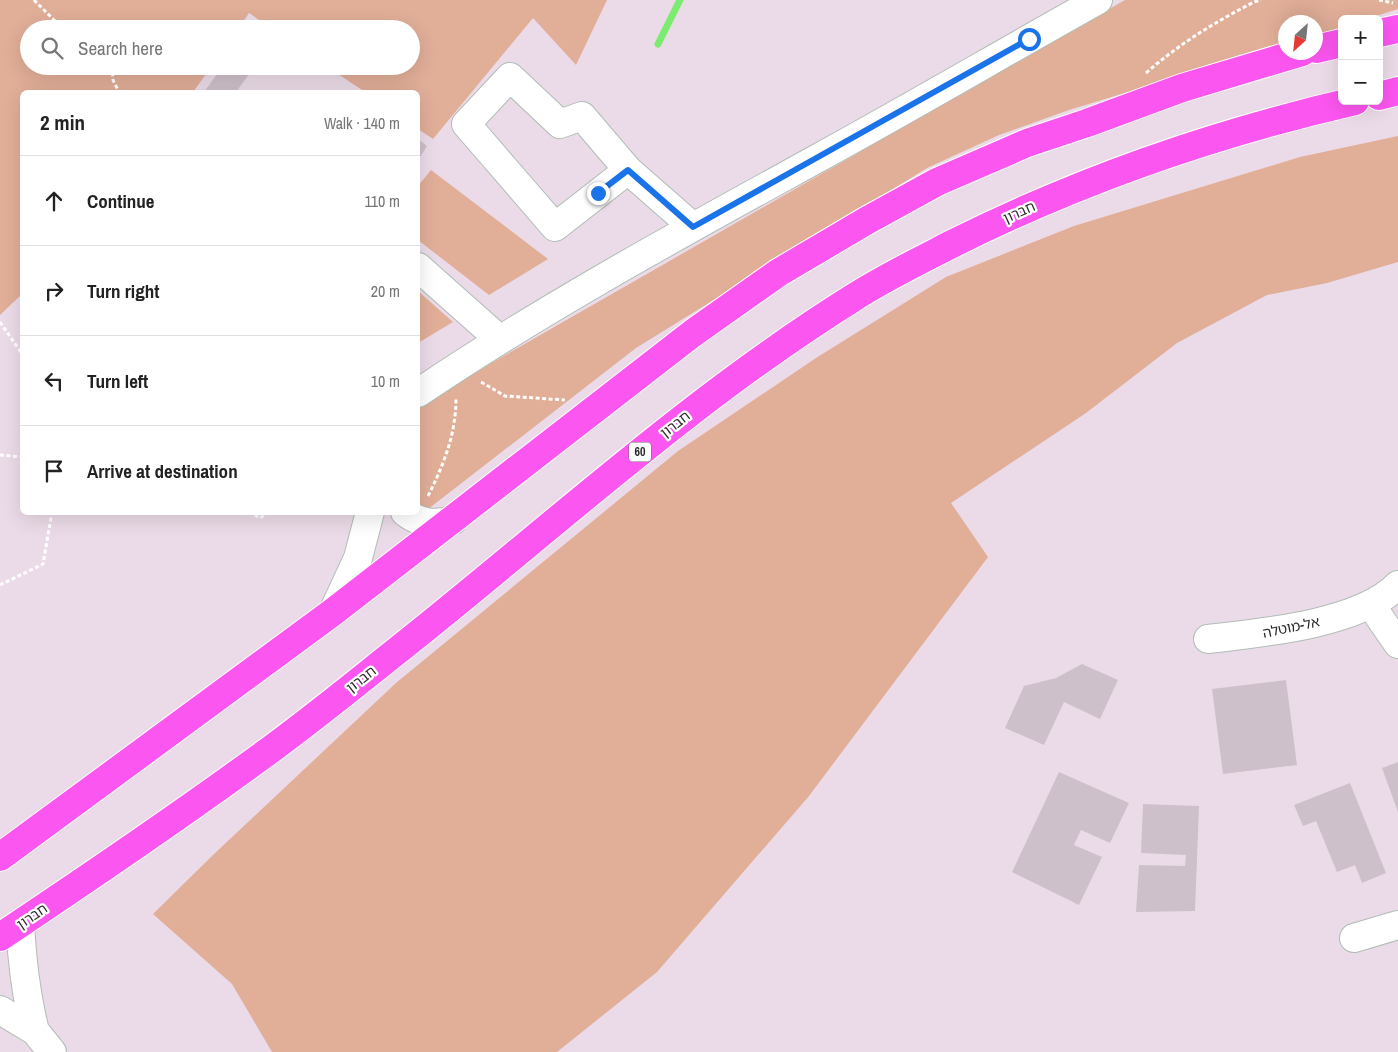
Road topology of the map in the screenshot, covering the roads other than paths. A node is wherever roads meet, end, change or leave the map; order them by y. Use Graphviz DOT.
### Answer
graph roads {
  1 [pos="1098,0"];
  2 [pos="1398,29"];
  3 [pos="1383,32"];
  4 [pos="1338,44"];
  5 [pos="1323,47"];
  6 [pos="1278,59"];
  7 [pos="1398,91"];
  8 [pos="1383,95"];
  9 [pos="1339,105"];
  10 [pos="628,170"];
  11 [pos="693,227"];
  12 [pos="420,269"];
  13 [pos="499,339"];
  14 [pos="420,392"];
  15 [pos="369,515"];
  16 [pos="410,516"];
  17 [pos="453,520"];
  18 [pos="1398,585"];
  19 [pos="1371,605"];
  20 [pos="333,612"];
  21 [pos="1208,639"];
  22 [pos="1398,644"];
  23 [pos="0,857"];
  24 [pos="1398,925"];
  25 [pos="10,931"];
  26 [pos="1354,938"];
  27 [pos="0,1010"];
  28 [pos="35,1031"];
  29 [pos="52,1052"];
  1 -- 11 [label="street"];
  2 -- 3 [label="highway"];
  4 -- 5 [label="highway"];
  6 -- 17 [label="highway"];
  7 -- 8 [label="highway"];
  9 -- 25 [label="highway, חברון / 60"];
  10 -- 10 [label="street"];
  10 -- 11 [label="street"];
  11 -- 13 [label="street"];
  12 -- 13 [label="street"];
  13 -- 14 [label="street"];
  15 -- 20 [label="street"];
  16 -- 17 [label="street"];
  17 -- 20 [label="highway"];
  18 -- 19 [label="street, אל-מוטלה"];
  19 -- 21 [label="street, אל-מוטלה"];
  19 -- 22 [label="street"];
  20 -- 23 [label="highway"];
  24 -- 26 [label="street"];
  25 -- 28 [label="street"];
  27 -- 28 [label="street"];
  28 -- 29 [label="street"];
}
